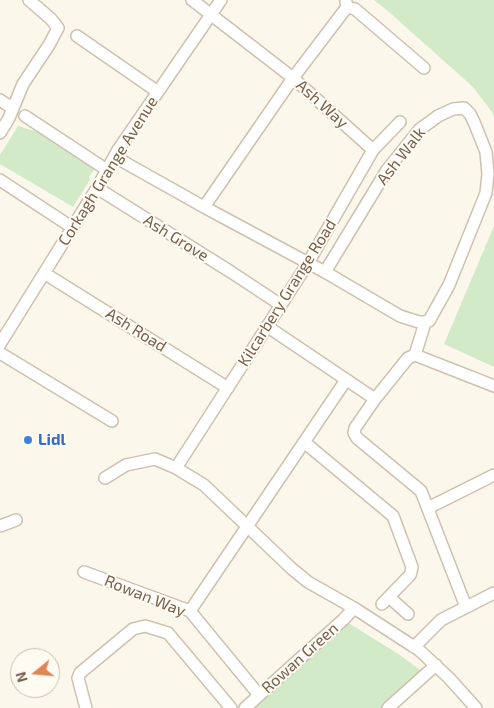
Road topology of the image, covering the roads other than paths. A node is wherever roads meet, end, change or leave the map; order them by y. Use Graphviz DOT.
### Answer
graph roads {
  1 [pos="28,0"];
  2 [pos="192,0"];
  3 [pos="221,0"];
  4 [pos="346,3"];
  5 [pos="211,14"];
  6 [pos="76,36"];
  7 [pos="424,68"];
  8 [pos="292,78"];
  9 [pos="158,92"];
  10 [pos="0,100"];
  11 [pos="12,108"];
  12 [pos="25,116"];
  13 [pos="400,122"];
  14 [pos="0,133"];
  15 [pos="373,150"];
  16 [pos="115,157"];
  17 [pos="107,170"];
  18 [pos="0,180"];
  19 [pos="97,188"];
  20 [pos="204,207"];
  21 [pos="73,228"];
  22 [pos="308,263"];
  23 [pos="325,272"];
  24 [pos="44,273"];
  25 [pos="281,305"];
  26 [pos="424,322"];
  27 [pos="268,327"];
  28 [pos="0,344"];
  29 [pos="0,353"];
  30 [pos="415,355"];
  31 [pos="346,380"];
  32 [pos="494,386"];
  33 [pos="228,388"];
  34 [pos="375,399"];
  35 [pos="112,421"];
  36 [pos="304,442"];
  37 [pos="176,468"];
  38 [pos="494,475"];
  39 [pos="105,478"];
  40 [pos="428,508"];
  41 [pos="16,520"];
  42 [pos="0,526"];
  43 [pos="248,527"];
  44 [pos="84,572"];
  45 [pos="494,593"];
  46 [pos="466,607"];
  47 [pos="354,608"];
  48 [pos="190,611"];
  49 [pos="408,614"];
  50 [pos="414,647"];
  51 [pos="436,665"];
  52 [pos="259,695"];
  53 [pos="395,706"];
  54 [pos="86,708"];
  55 [pos="231,708"];
  56 [pos="245,708"];
  57 [pos="476,708"];
  1 -- 11 [label="street"];
  2 -- 5 [label="street"];
  3 -- 5 [label="street, Corkagh Grange Avenue"];
  4 -- 7 [label="street, Ash Way"];
  4 -- 8 [label="street, Ash Way"];
  5 -- 8 [label="street"];
  5 -- 9 [label="street, Corkagh Grange Avenue"];
  6 -- 9 [label="street"];
  8 -- 15 [label="street, Ash Way"];
  8 -- 20 [label="street"];
  9 -- 16 [label="street, Corkagh Grange Avenue"];
  10 -- 11 [label="street"];
  11 -- 14 [label="street"];
  12 -- 17 [label="street"];
  13 -- 15 [label="street, Kilcarbery Grange Road"];
  15 -- 22 [label="street, Kilcarbery Grange Road"];
  16 -- 17 [label="street, Corkagh Grange Avenue"];
  16 -- 20 [label="street"];
  17 -- 19 [label="street, Corkagh Grange Avenue"];
  18 -- 21 [label="street"];
  19 -- 21 [label="street, Corkagh Grange Avenue"];
  19 -- 25 [label="street, Ash Grove"];
  20 -- 22 [label="street"];
  21 -- 24 [label="street, Corkagh Grange Avenue"];
  22 -- 23 [label="street"];
  22 -- 25 [label="street, Kilcarbery Grange Road"];
  23 -- 26 [label="street"];
  23 -- 26 [label="street, Ash Walk"];
  24 -- 28 [label="street, Corkagh Grange Avenue"];
  24 -- 33 [label="street, Ash Road"];
  25 -- 27 [label="street, Kilcarbery Grange Road"];
  26 -- 30 [label="street"];
  27 -- 31 [label="street"];
  27 -- 33 [label="street, Kilcarbery Grange Road"];
  29 -- 35 [label="street"];
  30 -- 32 [label="street"];
  30 -- 34 [label="street"];
  31 -- 34 [label="street"];
  31 -- 36 [label="street"];
  33 -- 37 [label="street, Kilcarbery Grange Road"];
  34 -- 40 [label="street"];
  36 -- 43 [label="street"];
  36 -- 49 [label="street"];
  37 -- 39 [label="street"];
  37 -- 43 [label="street"];
  38 -- 40 [label="street"];
  40 -- 46 [label="street"];
  41 -- 42 [label="street"];
  43 -- 47 [label="street"];
  43 -- 48 [label="street"];
  44 -- 48 [label="street, Rowan Way"];
  45 -- 46 [label="street"];
  46 -- 50 [label="street"];
  47 -- 50 [label="street"];
  47 -- 52 [label="street, Rowan Green"];
  48 -- 52 [label="street, Rowan Way"];
  50 -- 51 [label="street"];
  51 -- 53 [label="street"];
  51 -- 57 [label="street"];
  52 -- 56 [label="street, Rowan Green"];
  54 -- 55 [label="street"];
}
